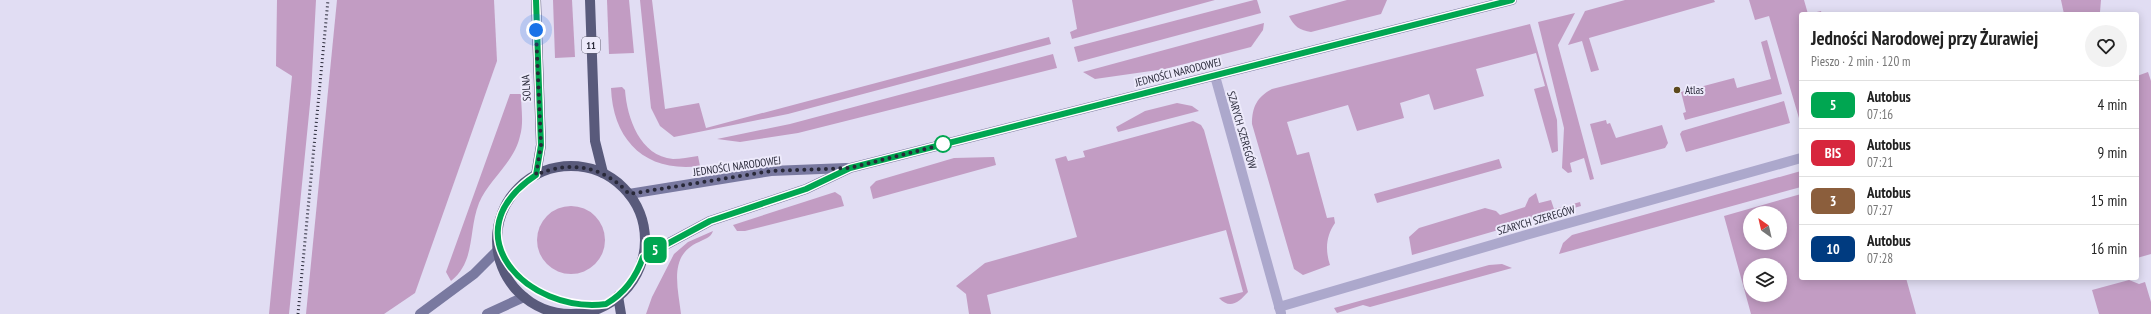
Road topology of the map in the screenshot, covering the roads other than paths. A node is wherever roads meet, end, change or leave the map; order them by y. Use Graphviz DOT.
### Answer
graph roads {
  1 [pos="536,0"];
  2 [pos="590,0"];
  3 [pos="1512,0"];
  4 [pos="1215,76"];
  5 [pos="1799,159"];
  6 [pos="850,168"];
  7 [pos="603,173"];
  8 [pos="536,175"];
  9 [pos="629,194"];
  10 [pos="498,250"];
  11 [pos="643,257"];
  12 [pos="618,296"];
  13 [pos="524,297"];
  14 [pos="1280,311"];
  15 [pos="561,313"];
  16 [pos="420,314"];
  17 [pos="487,314"];
  18 [pos="621,314"];
  1 -- 8 [label="main road, SOLNA"];
  2 -- 7 [label="main road, 11"];
  3 -- 4 [label="street, JEDNOŚCI NARODOWEJ"];
  4 -- 6 [label="street, JEDNOŚCI NARODOWEJ"];
  4 -- 14 [label="street, SZARYCH SZEREGÓW"];
  5 -- 14 [label="street, SZARYCH SZEREGÓW"];
  6 -- 9 [label="street, JEDNOŚCI NARODOWEJ"];
  6 -- 11 [label="street, JEDNOŚCI NARODOWEJ"];
  7 -- 8 [label="main road"];
  7 -- 9 [label="main road"];
  8 -- 10 [label="main road"];
  9 -- 11 [label="main road"];
  10 -- 13 [label="main road"];
  10 -- 16 [label="street"];
  11 -- 12 [label="main road"];
  12 -- 15 [label="main road"];
  12 -- 18 [label="main road"];
  13 -- 15 [label="main road"];
  13 -- 17 [label="street"];
}
